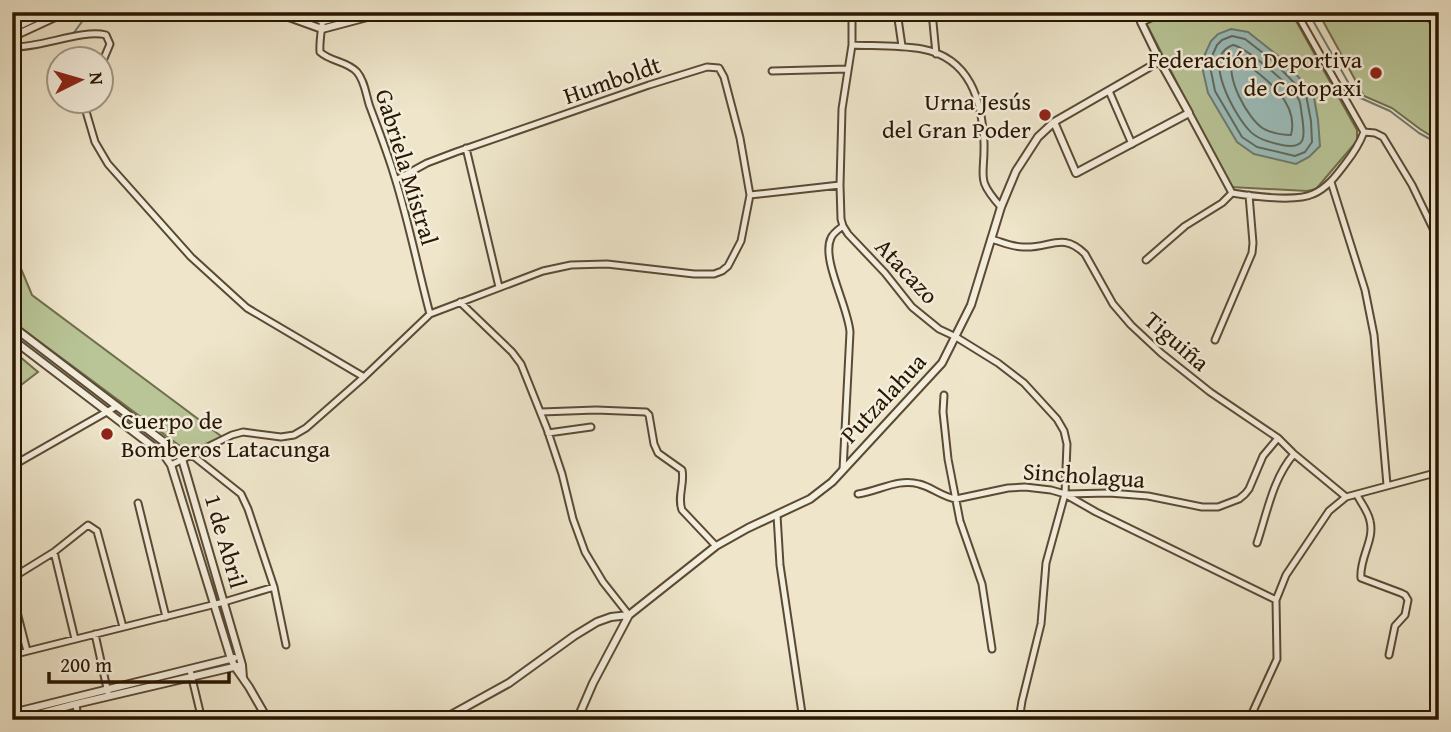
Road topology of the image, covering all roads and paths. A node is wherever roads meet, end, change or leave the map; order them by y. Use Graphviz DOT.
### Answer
graph roads {
  1 [pos="48,12"];
  2 [pos="66,12"];
  3 [pos="275,12"];
  4 [pos="296,12"];
  5 [pos="323,12"];
  6 [pos="360,12"];
  7 [pos="386,12"];
  8 [pos="852,12"];
  9 [pos="897,12"];
  10 [pos="932,12"];
  11 [pos="1163,12"];
  12 [pos="1296,12"];
  13 [pos="1430,12"];
  14 [pos="1138,16"];
  15 [pos="323,25"];
  16 [pos="1439,28"];
  17 [pos="12,29"];
  18 [pos="12,37"];
  19 [pos="852,45"];
  20 [pos="109,46"];
  21 [pos="902,46"];
  22 [pos="12,47"];
  23 [pos="936,54"];
  24 [pos="1160,61"];
  25 [pos="848,69"];
  26 [pos="772,71"];
  27 [pos="1108,91"];
  28 [pos="1189,113"];
  29 [pos="87,116"];
  30 [pos="1054,122"];
  31 [pos="1364,132"];
  32 [pos="1132,144"];
  33 [pos="466,148"];
  34 [pos="396,180"];
  35 [pos="1331,182"];
  36 [pos="840,185"];
  37 [pos="1232,193"];
  38 [pos="750,195"];
  39 [pos="1250,195"];
  40 [pos="1001,207"];
  41 [pos="843,226"];
  42 [pos="991,239"];
  43 [pos="1439,241"];
  44 [pos="1146,260"];
  45 [pos="499,287"];
  46 [pos="460,302"];
  47 [pos="430,314"];
  48 [pos="12,326"];
  49 [pos="956,337"];
  50 [pos="12,339"];
  51 [pos="1215,341"];
  52 [pos="364,377"];
  53 [pos="944,395"];
  54 [pos="117,406"];
  55 [pos="108,412"];
  56 [pos="541,412"];
  57 [pos="591,427"];
  58 [pos="548,433"];
  59 [pos="1278,438"];
  60 [pos="1294,454"];
  61 [pos="192,455"];
  62 [pos="181,460"];
  63 [pos="172,465"];
  64 [pos="12,466"];
  65 [pos="843,470"];
  66 [pos="1439,472"];
  67 [pos="1387,485"];
  68 [pos="858,494"];
  69 [pos="1065,494"];
  70 [pos="1357,495"];
  71 [pos="1346,497"];
  72 [pos="956,499"];
  73 [pos="138,503"];
  74 [pos="777,515"];
  75 [pos="1257,543"];
  76 [pos="716,546"];
  77 [pos="54,552"];
  78 [pos="12,579"];
  79 [pos="274,587"];
  80 [pos="12,593"];
  81 [pos="1276,600"];
  82 [pos="224,602"];
  83 [pos="215,604"];
  84 [pos="629,615"];
  85 [pos="166,617"];
  86 [pos="123,627"];
  87 [pos="95,634"];
  88 [pos="75,639"];
  89 [pos="286,645"];
  90 [pos="992,649"];
  91 [pos="27,651"];
  92 [pos="12,655"];
  93 [pos="1389,655"];
  94 [pos="240,657"];
  95 [pos="231,659"];
  96 [pos="238,666"];
  97 [pos="191,674"];
  98 [pos="108,693"];
  99 [pos="76,704"];
  100 [pos="12,713"];
  101 [pos="445,719"];
  102 [pos="16,720"];
  103 [pos="78,720"];
  104 [pos="202,720"];
  105 [pos="268,720"];
  106 [pos="577,720"];
  107 [pos="803,720"];
  108 [pos="1019,720"];
  109 [pos="1249,720"];
  1 -- 17 [label="street"];
  2 -- 18 [label="street"];
  3 -- 15 [label="street"];
  4 -- 15 [label="street"];
  5 -- 15 [label="street, Gabriela Mistral"];
  6 -- 15 [label="street"];
  7 -- 15 [label="street"];
  8 -- 19 [label="street, Atacazo"];
  9 -- 21 [label="street"];
  10 -- 23 [label="street"];
  11 -- 14 [label="street"];
  12 -- 31 [label="street"];
  13 -- 16 [label="street"];
  14 -- 24 [label="street"];
  15 -- 34 [label="street, Gabriela Mistral"];
  19 -- 21 [label="street"];
  19 -- 25 [label="street, Atacazo"];
  20 -- 22 [label="street"];
  21 -- 23 [label="street"];
  23 -- 40 [label="street"];
  24 -- 27 [label="street, Putzalahua"];
  24 -- 28 [label="street"];
  25 -- 26 [label="street"];
  25 -- 36 [label="street, Atacazo"];
  27 -- 30 [label="street, Putzalahua"];
  27 -- 32 [label="street"];
  28 -- 32 [label="street"];
  28 -- 37 [label="street"];
  29 -- 52 [label="street"];
  30 -- 32 [label="street"];
  30 -- 40 [label="street, Putzalahua"];
  31 -- 35 [label="street"];
  31 -- 43 [label="street"];
  33 -- 34 [label="street, Humboldt"];
  33 -- 38 [label="street, Humboldt"];
  33 -- 45 [label="street"];
  34 -- 47 [label="street, Gabriela Mistral"];
  35 -- 39 [label="street"];
  35 -- 67 [label="street"];
  36 -- 38 [label="street"];
  36 -- 41 [label="street, Atacazo"];
  37 -- 39 [label="street"];
  37 -- 44 [label="street"];
  38 -- 45 [label="street"];
  39 -- 51 [label="street"];
  40 -- 42 [label="street, Putzalahua"];
  41 -- 49 [label="street, Atacazo"];
  41 -- 65 [label="street"];
  42 -- 49 [label="street, Putzalahua"];
  42 -- 59 [label="street, Tiguiña"];
  45 -- 46 [label="street"];
  46 -- 47 [label="street"];
  46 -- 56 [label="street"];
  47 -- 52 [label="street"];
  48 -- 54 [label="street, 1 de Abril"];
  49 -- 65 [label="street, Putzalahua"];
  49 -- 69 [label="street, Atacazo"];
  50 -- 55 [label="street"];
  52 -- 61 [label="street"];
  53 -- 72 [label="street"];
  54 -- 55 [label="street"];
  54 -- 62 [label="street, 1 de Abril"];
  55 -- 63 [label="street"];
  55 -- 64 [label="street"];
  56 -- 58 [label="street"];
  56 -- 76 [label="street"];
  57 -- 58 [label="street"];
  58 -- 84 [label="street"];
  59 -- 60 [label="street, Tiguiña"];
  59 -- 69 [label="street, Sincholagua"];
  60 -- 71 [label="street, Tiguiña"];
  60 -- 75 [label="street"];
  61 -- 62 [label="street"];
  61 -- 79 [label="street"];
  62 -- 63 [label="street"];
  62 -- 82 [label="street, 1 de Abril"];
  63 -- 83 [label="street, 1 de Abril"];
  65 -- 74 [label="street, Putzalahua"];
  66 -- 67 [label="street"];
  67 -- 70 [label="street"];
  68 -- 72 [label="street"];
  69 -- 72 [label="street, Sincholagua"];
  69 -- 81 [label="street"];
  69 -- 108 [label="street, Atacazo"];
  70 -- 71 [label="street"];
  70 -- 93 [label="street"];
  71 -- 81 [label="street"];
  72 -- 90 [label="street"];
  73 -- 85 [label="street"];
  74 -- 76 [label="street, Putzalahua"];
  74 -- 107 [label="street"];
  76 -- 84 [label="street, Putzalahua"];
  77 -- 78 [label="street"];
  77 -- 86 [label="street"];
  77 -- 88 [label="street"];
  79 -- 82 [label="street"];
  79 -- 89 [label="street"];
  80 -- 91 [label="street"];
  81 -- 109 [label="street"];
  82 -- 83 [label="street"];
  82 -- 94 [label="street, 1 de Abril"];
  83 -- 85 [label="street"];
  83 -- 95 [label="street, 1 de Abril"];
  84 -- 101 [label="street"];
  84 -- 106 [label="street, Putzalahua"];
  85 -- 86 [label="street"];
  86 -- 87 [label="street"];
  87 -- 88 [label="street"];
  87 -- 98 [label="street"];
  88 -- 91 [label="street"];
  91 -- 92 [label="street"];
  94 -- 95 [label="street"];
  94 -- 96 [label="street, 1 de Abril"];
  95 -- 96 [label="street, 1 de Abril"];
  95 -- 97 [label="street"];
  96 -- 97 [label="street"];
  96 -- 105 [label="street, 1 de Abril"];
  97 -- 98 [label="street"];
  97 -- 104 [label="street"];
  98 -- 99 [label="street"];
  98 -- 100 [label="street"];
  99 -- 102 [label="street"];
  99 -- 103 [label="street"];
}
